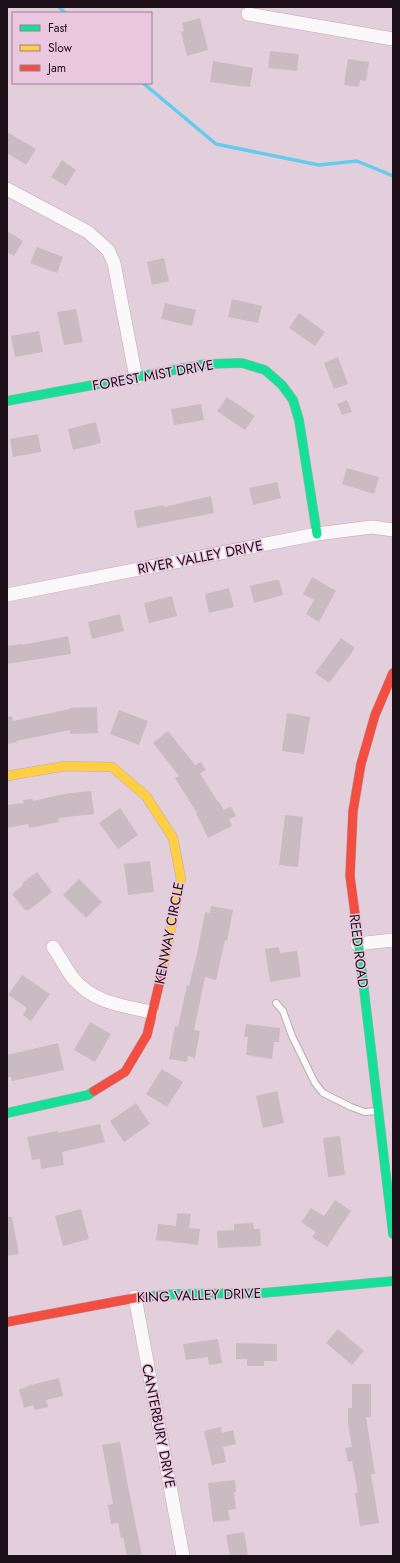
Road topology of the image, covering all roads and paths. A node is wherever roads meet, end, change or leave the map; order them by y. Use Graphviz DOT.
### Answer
graph roads {
  1 [pos="248,14"];
  2 [pos="393,39"];
  3 [pos="7,190"];
  4 [pos="136,378"];
  5 [pos="7,401"];
  6 [pos="393,530"];
  7 [pos="317,534"];
  8 [pos="7,595"];
  9 [pos="393,673"];
  10 [pos="7,776"];
  11 [pos="393,940"];
  12 [pos="358,944"];
  13 [pos="53,947"];
  14 [pos="276,1003"];
  15 [pos="152,1012"];
  16 [pos="378,1111"];
  17 [pos="7,1113"];
  18 [pos="387,1126"];
  19 [pos="393,1234"];
  20 [pos="393,1281"];
  21 [pos="135,1297"];
  22 [pos="7,1322"];
  23 [pos="183,1556"];
  1 -- 2 [label="street"];
  3 -- 4 [label="street"];
  4 -- 5 [label="street, FOREST MIST DRIVE"];
  4 -- 7 [label="street, FOREST MIST DRIVE"];
  6 -- 7 [label="street, RIVER VALLEY DRIVE"];
  7 -- 8 [label="street, RIVER VALLEY DRIVE"];
  9 -- 12 [label="street, REED ROAD"];
  10 -- 15 [label="street, KENWAY CIRCLE"];
  11 -- 12 [label="street"];
  12 -- 16 [label="street, REED ROAD"];
  13 -- 15 [label="street"];
  14 -- 16 [label="lane"];
  15 -- 17 [label="street, KENWAY CIRCLE"];
  16 -- 18 [label="street, REED ROAD"];
  18 -- 19 [label="street, REED ROAD"];
  20 -- 21 [label="street, KING VALLEY DRIVE"];
  21 -- 22 [label="street, KING VALLEY DRIVE"];
  21 -- 23 [label="street, CANTERBURY DRIVE"];
}
